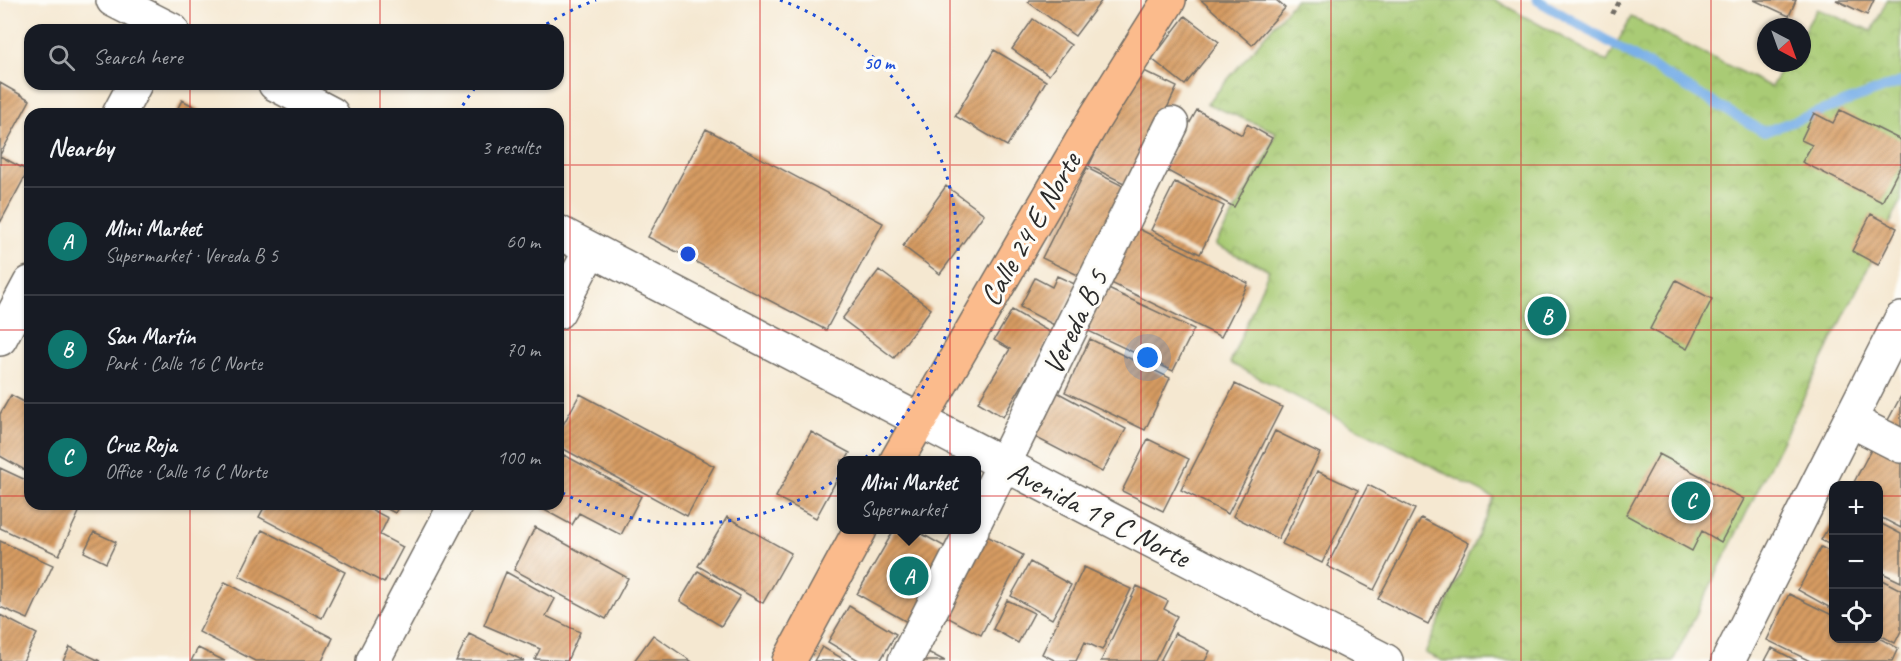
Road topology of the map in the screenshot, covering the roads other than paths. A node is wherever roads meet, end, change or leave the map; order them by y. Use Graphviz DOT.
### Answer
graph roads {
  1 [pos="113,0"];
  2 [pos="1169,0"];
  3 [pos="158,24"];
  4 [pos="132,90"];
  5 [pos="286,90"];
  6 [pos="122,108"];
  7 [pos="321,108"];
  8 [pos="1172,124"];
  9 [pos="564,235"];
  10 [pos="591,249"];
  11 [pos="24,294"];
  12 [pos="564,301"];
  13 [pos="1901,319"];
  14 [pos="0,339"];
  15 [pos="920,418"];
  16 [pos="1850,420"];
  17 [pos="1901,446"];
  18 [pos="899,456"];
  19 [pos="1004,466"];
  20 [pos="453,510"];
  21 [pos="981,510"];
  22 [pos="858,534"];
  23 [pos="970,534"];
  24 [pos="373,661"];
  25 [pos="789,661"];
  26 [pos="905,661"];
  27 [pos="1386,661"];
  28 [pos="1728,661"];
  1 -- 3 [label="street"];
  2 -- 15 [label="main road, Calle 24 E Norte"];
  4 -- 6 [label="street"];
  5 -- 7 [label="street"];
  8 -- 19 [label="street, Vereda B 5"];
  9 -- 10 [label="street, Avenida 19 C Norte"];
  10 -- 12 [label="street"];
  10 -- 15 [label="street, Avenida 19 C Norte"];
  11 -- 14 [label="street"];
  13 -- 16 [label="street"];
  15 -- 18 [label="main road, Calle 24 E Norte"];
  15 -- 19 [label="street, Avenida 19 C Norte"];
  16 -- 17 [label="street"];
  16 -- 28 [label="street"];
  19 -- 21 [label="street, Vereda B 5"];
  19 -- 27 [label="street, Avenida 19 C Norte"];
  20 -- 24 [label="street"];
  22 -- 25 [label="main road"];
  23 -- 26 [label="street"];
}
